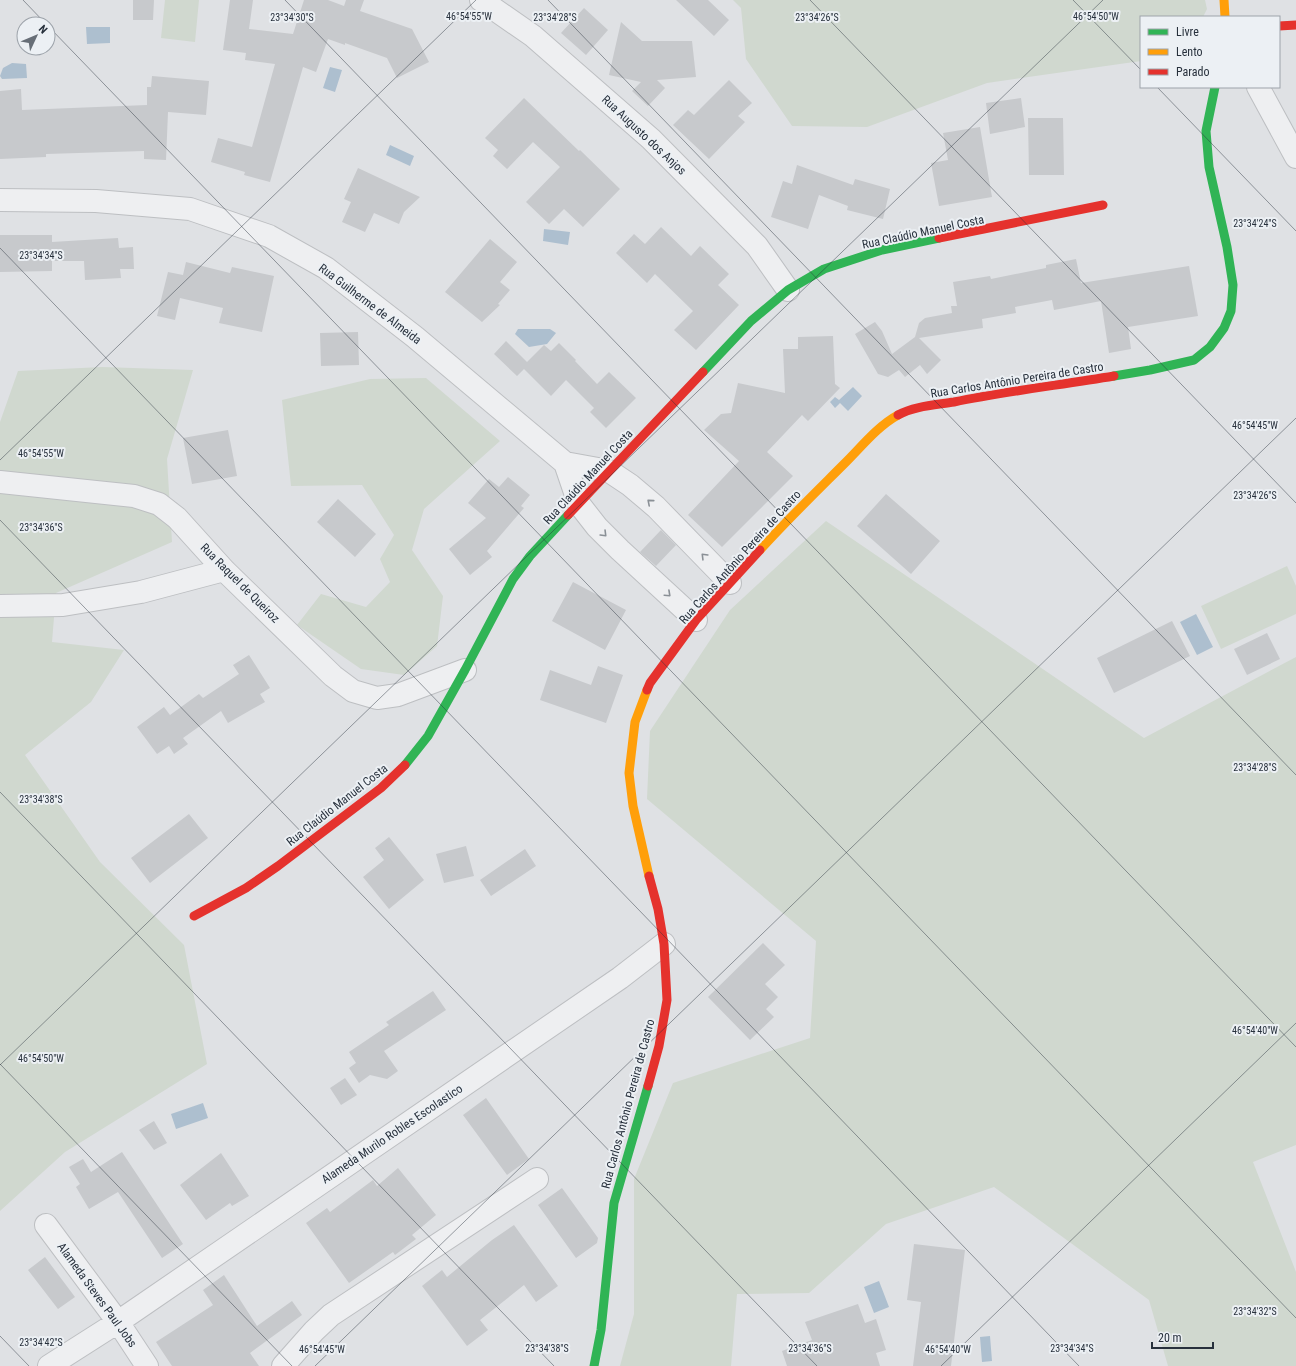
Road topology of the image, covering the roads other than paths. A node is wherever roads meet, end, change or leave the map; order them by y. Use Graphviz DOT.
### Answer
graph roads {
  1 [pos="481,0"];
  2 [pos="1224,0"];
  3 [pos="1225,16"];
  4 [pos="1296,25"];
  5 [pos="1280,26"];
  6 [pos="1215,88"];
  7 [pos="1259,88"];
  8 [pos="1296,157"];
  9 [pos="0,200"];
  10 [pos="1103,205"];
  11 [pos="788,290"];
  12 [pos="565,462"];
  13 [pos="609,471"];
  14 [pos="0,482"];
  15 [pos="579,504"];
  16 [pos="224,570"];
  17 [pos="730,583"];
  18 [pos="0,606"];
  19 [pos="696,620"];
  20 [pos="465,670"];
  21 [pos="194,916"];
  22 [pos="664,944"];
  23 [pos="537,1179"];
  24 [pos="46,1225"];
  25 [pos="118,1322"];
  26 [pos="50,1366"];
  27 [pos="147,1366"];
  28 [pos="283,1366"];
  29 [pos="594,1366"];
  1 -- 11 [label="street, Rua Augusto dos Anjos"];
  2 -- 3 [label="street"];
  4 -- 5 [label="street"];
  6 -- 17 [label="street, Rua Carlos Antônio Pereira de Castro"];
  7 -- 8 [label="street"];
  9 -- 12 [label="street, Rua Guilherme de Almeida"];
  10 -- 11 [label="street, Rua Claúdio Manuel Costa"];
  11 -- 13 [label="street, Rua Claúdio Manuel Costa"];
  12 -- 13 [label="street, Rua Guilherme de Almeida"];
  12 -- 15 [label="street"];
  13 -- 15 [label="street, Rua Claúdio Manuel Costa"];
  17 -- 13 [label="street, one-way"];
  14 -- 16 [label="street, Rua Raquel de Queiroz"];
  15 -- 19 [label="street, one-way"];
  15 -- 20 [label="street, Rua Claúdio Manuel Costa"];
  16 -- 18 [label="street"];
  16 -- 20 [label="street, Rua Raquel de Queiroz"];
  17 -- 19 [label="street, Rua Carlos Antônio Pereira de Castro"];
  19 -- 22 [label="street, Rua Carlos Antônio Pereira de Castro"];
  20 -- 21 [label="street, Rua Claúdio Manuel Costa"];
  22 -- 25 [label="street, Alameda Murilo Robles Escolastico"];
  22 -- 29 [label="street, Rua Carlos Antônio Pereira de Castro"];
  23 -- 28 [label="street"];
  24 -- 25 [label="street, Alameda Steves Paul Jobs"];
  25 -- 26 [label="street, Alameda Murilo Robles Escolastico"];
  25 -- 27 [label="street, Alameda Steves Paul Jobs"];
}
